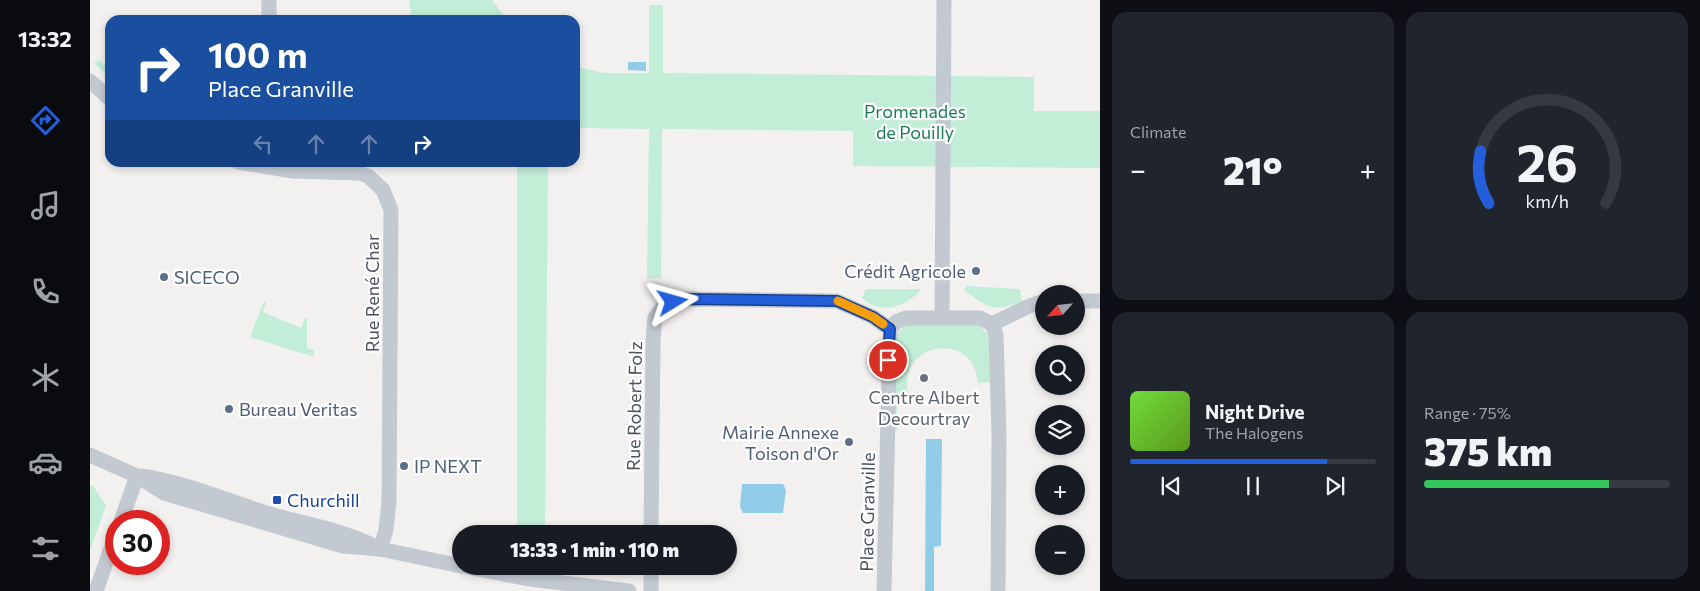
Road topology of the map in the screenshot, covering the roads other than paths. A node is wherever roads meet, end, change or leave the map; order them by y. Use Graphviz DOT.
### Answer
graph roads {
  1 [pos="268,0"];
  2 [pos="944,0"];
  3 [pos="268,15"];
  4 [pos="90,81"];
  5 [pos="105,94"];
  6 [pos="276,167"];
  7 [pos="1085,301"];
  8 [pos="1100,301"];
  9 [pos="1035,304"];
  10 [pos="942,318"];
  11 [pos="992,324"];
  12 [pos="890,329"];
  13 [pos="90,455"];
  14 [pos="138,476"];
  15 [pos="125,510"];
  16 [pos="652,525"];
  17 [pos="380,549"];
  18 [pos="452,564"];
  19 [pos="105,565"];
  20 [pos="501,575"];
  21 [pos="651,575"];
  22 [pos="549,586"];
  23 [pos="96,591"];
  24 [pos="629,591"];
  25 [pos="651,591"];
  26 [pos="884,591"];
  27 [pos="998,591"];
  1 -- 3 [label="street"];
  2 -- 10 [label="street"];
  4 -- 5 [label="street"];
  6 -- 17 [label="street, Rue René Char"];
  7 -- 8 [label="street"];
  9 -- 11 [label="street"];
  10 -- 11 [label="street"];
  10 -- 12 [label="street"];
  11 -- 27 [label="street"];
  12 -- 16 [label="street, Rue Robert Folz"];
  12 -- 26 [label="street, Place Granville"];
  13 -- 14 [label="street"];
  14 -- 15 [label="street"];
  14 -- 17 [label="street"];
  17 -- 18 [label="street"];
  19 -- 23 [label="street"];
  20 -- 22 [label="street"];
  21 -- 25 [label="street"];
  22 -- 24 [label="street"];
}
